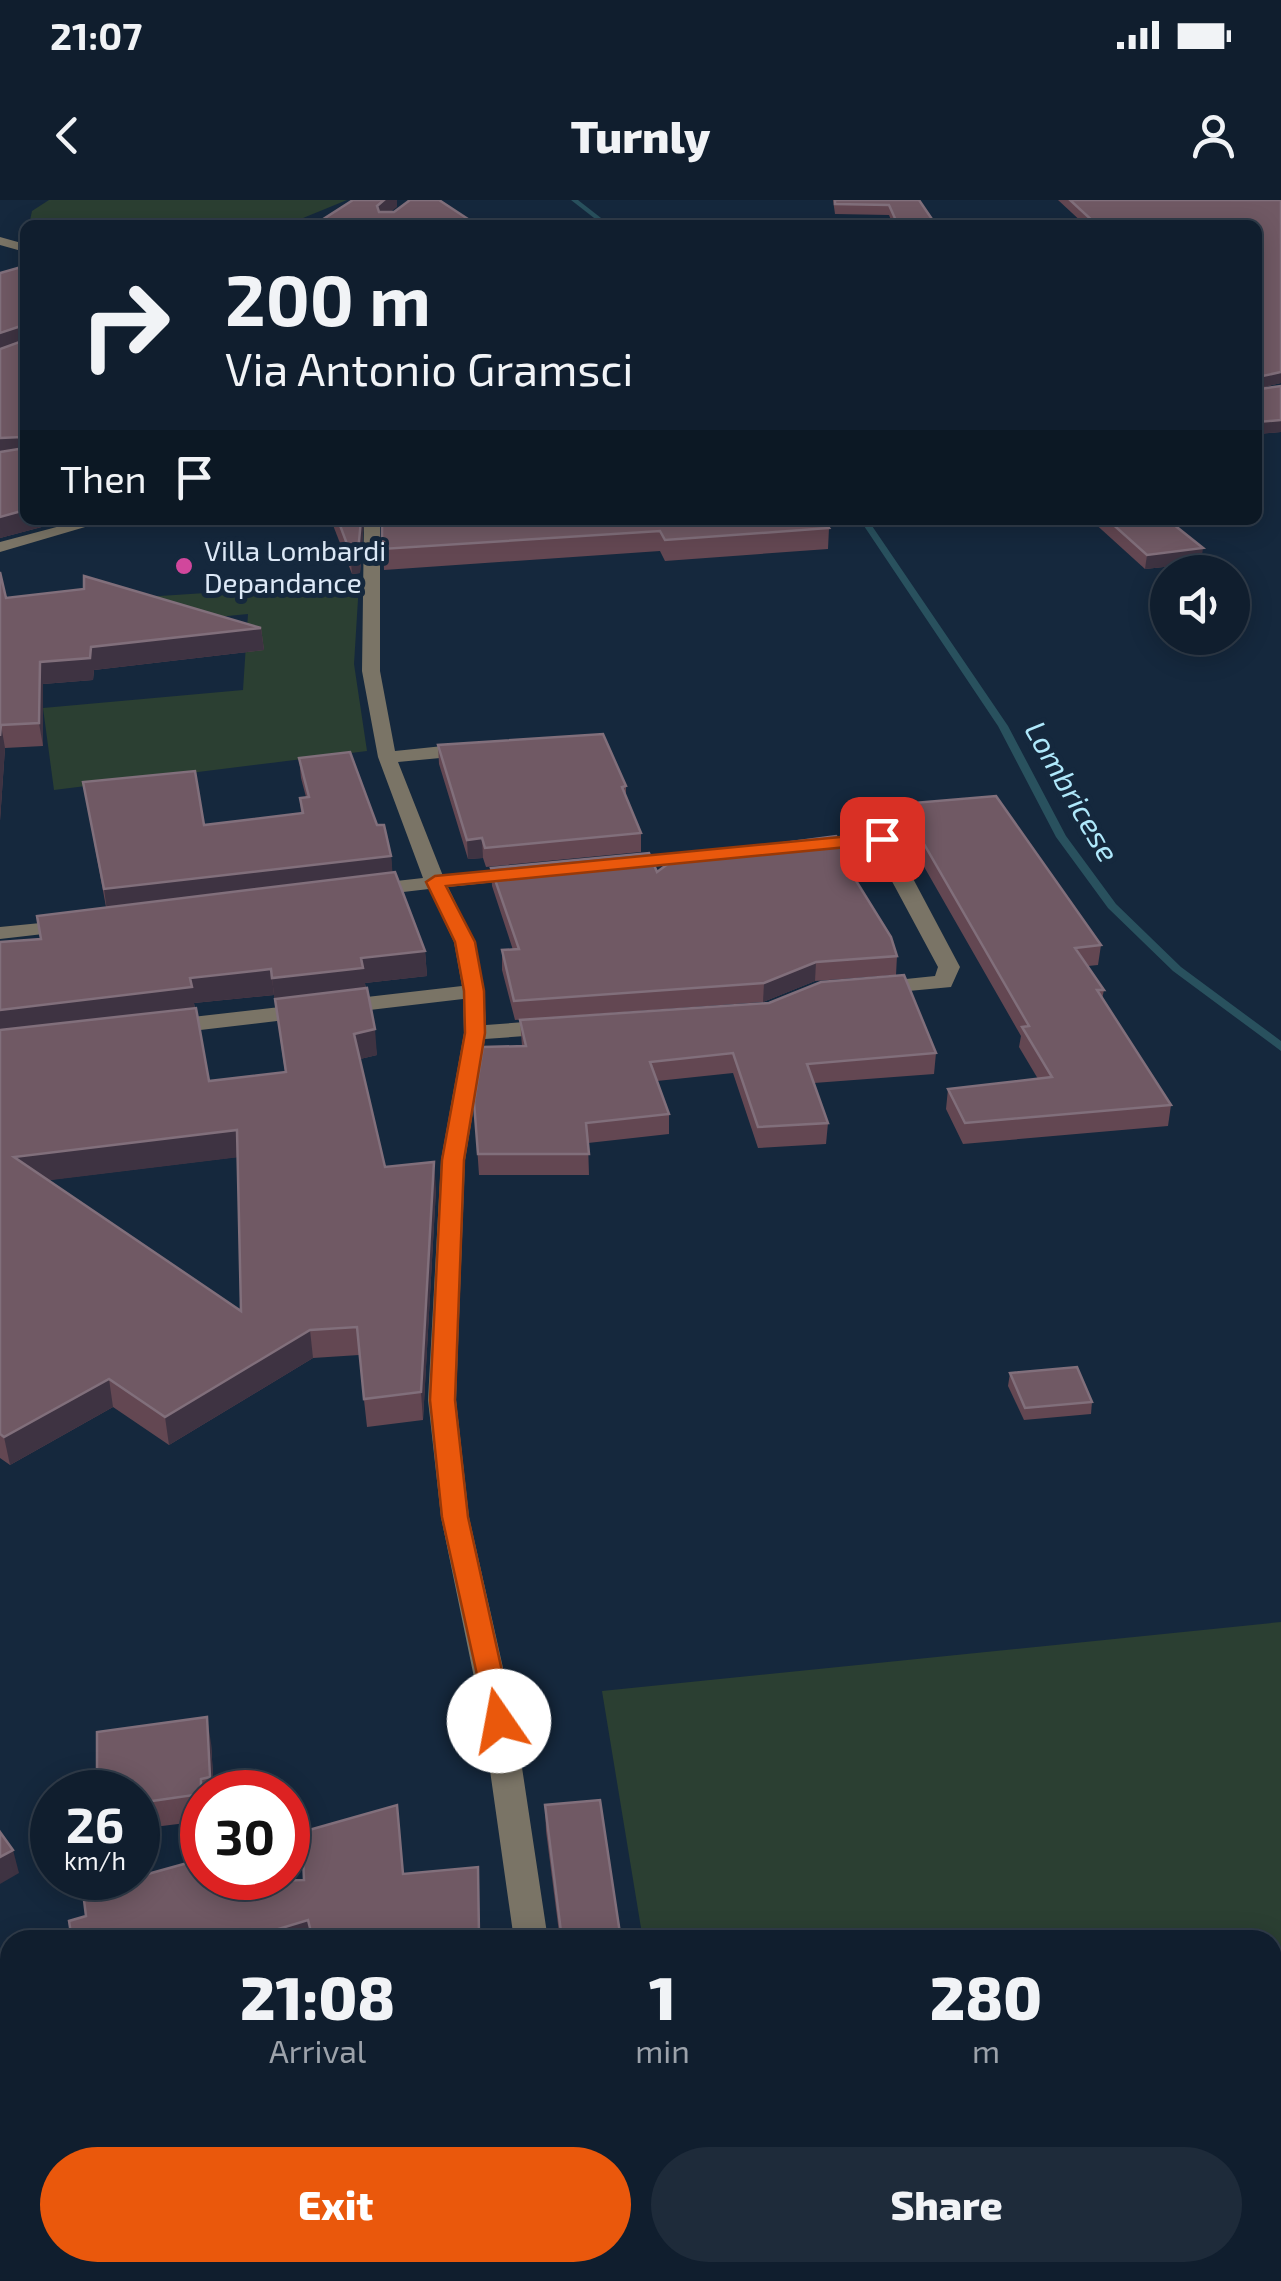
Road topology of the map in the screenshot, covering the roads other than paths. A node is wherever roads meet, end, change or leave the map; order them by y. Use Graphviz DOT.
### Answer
graph roads {
  1 [pos="82,525"];
  2 [pos="372,525"];
  3 [pos="0,547"];
  4 [pos="501,746"];
  5 [pos="388,757"];
  6 [pos="859,803"];
  7 [pos="882,839"];
  8 [pos="590,867"];
  9 [pos="551,871"];
  10 [pos="435,882"];
  11 [pos="342,894"];
  12 [pos="98,923"];
  13 [pos="0,933"];
  14 [pos="852,990"];
  15 [pos="474,991"];
  16 [pos="572,1026"];
  17 [pos="138,1030"];
  18 [pos="475,1033"];
  19 [pos="530,1930"];
  1 -- 3 [label="street"];
  2 -- 5 [label="street"];
  4 -- 5 [label="street"];
  5 -- 10 [label="street"];
  6 -- 7 [label="street"];
  7 -- 8 [label="street"];
  7 -- 14 [label="street"];
  9 -- 10 [label="street"];
  10 -- 11 [label="street"];
  10 -- 15 [label="street"];
  12 -- 13 [label="street"];
  15 -- 17 [label="street"];
  15 -- 18 [label="street"];
  16 -- 18 [label="street"];
  18 -- 19 [label="street"];
}
